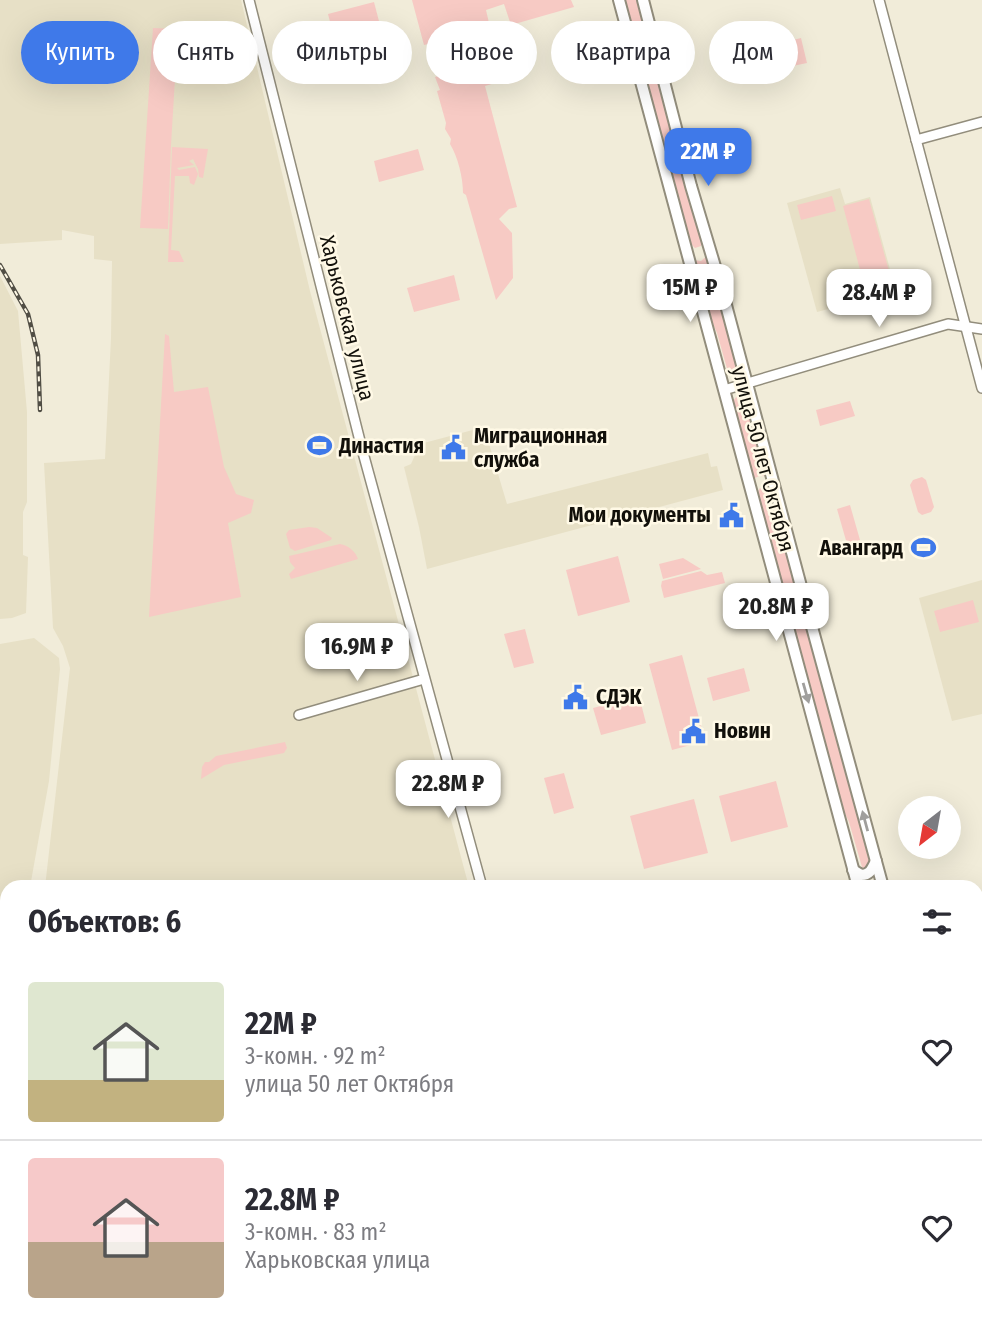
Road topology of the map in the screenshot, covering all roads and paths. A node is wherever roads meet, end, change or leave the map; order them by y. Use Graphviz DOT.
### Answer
graph roads {
  1 [pos="249,0"];
  2 [pos="620,0"];
  3 [pos="643,0"];
  4 [pos="879,0"];
  5 [pos="982,122"];
  6 [pos="916,140"];
  7 [pos="708,244"];
  8 [pos="687,249"];
  9 [pos="966,326"];
  10 [pos="982,329"];
  11 [pos="747,384"];
  12 [pos="982,388"];
  13 [pos="724,390"];
  14 [pos="775,488"];
  15 [pos="752,494"];
  16 [pos="424,679"];
  17 [pos="299,715"];
  18 [pos="876,861"];
  19 [pos="853,870"];
  20 [pos="480,880"];
  21 [pos="856,880"];
  22 [pos="881,880"];
  1 -- 16 [label="street, Харьковская улица"];
  2 -- 8 [label="main road, улица 50 лет Октября"];
  3 -- 7 [label="main road, улица 50 лет Октября"];
  4 -- 6 [label="street"];
  5 -- 6 [label="street"];
  6 -- 9 [label="street"];
  7 -- 8 [label="main road"];
  7 -- 11 [label="main road, улица 50 лет Октября"];
  8 -- 13 [label="main road, улица 50 лет Октября"];
  9 -- 10 [label="street"];
  9 -- 11 [label="street"];
  9 -- 12 [label="street"];
  11 -- 13 [label="street"];
  11 -- 14 [label="main road, улица 50 лет Октября"];
  13 -- 15 [label="main road, улица 50 лет Октября"];
  14 -- 15 [label="main road"];
  18 -- 14 [label="main road, улица 50 лет Октября, one-way"];
  15 -- 19 [label="main road, улица 50 лет Октября, one-way"];
  16 -- 17 [label="street"];
  16 -- 20 [label="street, Харьковская улица"];
  18 -- 19 [label="main road"];
  18 -- 22 [label="main road, улица 50 лет Октября"];
  19 -- 21 [label="main road, улица 50 лет Октября"];
}
